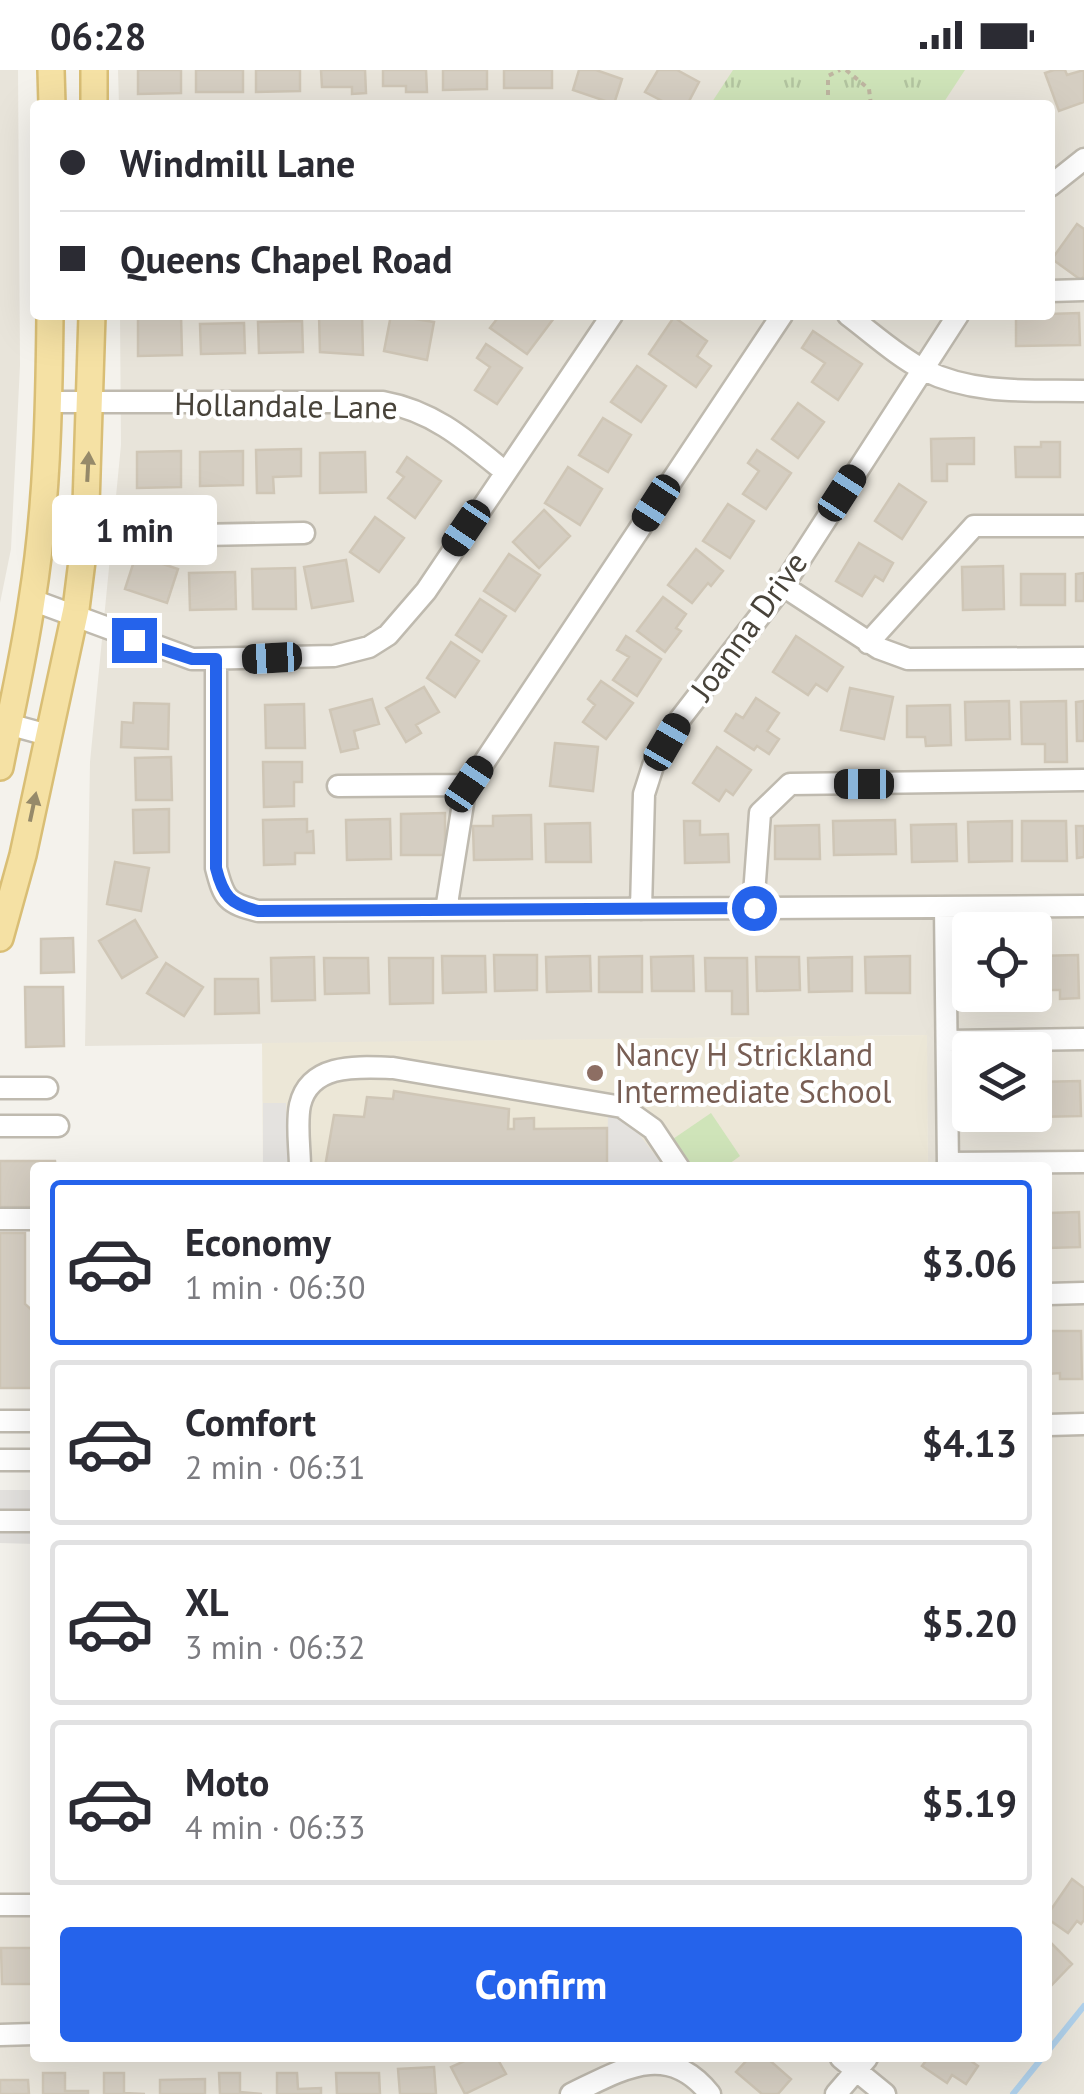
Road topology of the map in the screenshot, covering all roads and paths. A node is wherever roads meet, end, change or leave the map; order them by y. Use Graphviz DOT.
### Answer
graph roads {
  1 [pos="51,70"];
  2 [pos="94,70"];
  3 [pos="843,70"];
  4 [pos="52,100"];
  5 [pos="94,100"];
  6 [pos="828,100"];
  7 [pos="871,100"];
  8 [pos="1084,158"];
  9 [pos="1055,181"];
  10 [pos="1084,290"];
  11 [pos="1055,291"];
  12 [pos="50,320"];
  13 [pos="92,320"];
  14 [pos="609,320"];
  15 [pos="779,320"];
  16 [pos="855,320"];
  17 [pos="955,320"];
  18 [pos="922,369"];
  19 [pos="1084,390"];
  20 [pos="49,402"];
  21 [pos="91,404"];
  22 [pos="504,471"];
  23 [pos="1084,526"];
  24 [pos="304,533"];
  25 [pos="85,538"];
  26 [pos="783,586"];
  27 [pos="32,600"];
  28 [pos="74,618"];
  29 [pos="868,642"];
  30 [pos="1084,658"];
  31 [pos="216,659"];
  32 [pos="4,724"];
  33 [pos="48,735"];
  34 [pos="0,768"];
  35 [pos="1084,780"];
  36 [pos="469,784"];
  37 [pos="338,786"];
  38 [pos="1084,906"];
  39 [pos="945,907"];
  40 [pos="754,908"];
  41 [pos="641,909"];
  42 [pos="446,910"];
  43 [pos="0,938"];
  44 [pos="947,1040"];
  45 [pos="1084,1040"];
  46 [pos="0,1088"];
  47 [pos="47,1088"];
  48 [pos="0,1126"];
  49 [pos="58,1126"];
  50 [pos="300,1162"];
  51 [pos="675,1162"];
  52 [pos="948,1162"];
  53 [pos="1084,1162"];
  54 [pos="1052,1163"];
  55 [pos="0,1219"];
  56 [pos="30,1219"];
  57 [pos="1052,1294"];
  58 [pos="1084,1294"];
  59 [pos="30,1420"];
  60 [pos="0,1421"];
  61 [pos="1052,1424"];
  62 [pos="1084,1424"];
  63 [pos="0,1460"];
  64 [pos="30,1460"];
  65 [pos="0,1521"];
  66 [pos="30,1521"];
  67 [pos="0,1905"];
  68 [pos="30,1905"];
  69 [pos="30,2034"];
  70 [pos="0,2035"];
  71 [pos="855,2062"];
  72 [pos="571,2094"];
  73 [pos="710,2094"];
  74 [pos="836,2094"];
  75 [pos="885,2094"];
  1 -- 4 [label="main road"];
  2 -- 5 [label="main road"];
  3 -- 6 [label="path"];
  3 -- 7 [label="path"];
  8 -- 9 [label="street"];
  10 -- 11 [label="street"];
  12 -- 20 [label="main road"];
  13 -- 21 [label="main road"];
  14 -- 22 [label="street"];
  15 -- 36 [label="street"];
  16 -- 18 [label="street"];
  17 -- 18 [label="street, Joanna Drive"];
  18 -- 19 [label="street"];
  18 -- 26 [label="street, Joanna Drive"];
  20 -- 21 [label="street, Hollandale Lane"];
  20 -- 27 [label="main road"];
  21 -- 22 [label="street, Hollandale Lane"];
  25 -- 21 [label="main road, one-way"];
  22 -- 31 [label="street"];
  23 -- 29 [label="street"];
  24 -- 25 [label="street"];
  25 -- 28 [label="main road"];
  26 -- 29 [label="street"];
  26 -- 41 [label="street, Joanna Drive"];
  27 -- 28 [label="street"];
  27 -- 32 [label="main road"];
  28 -- 31 [label="street"];
  28 -- 33 [label="main road"];
  29 -- 30 [label="street"];
  31 -- 42 [label="street"];
  32 -- 33 [label="street"];
  32 -- 34 [label="main road"];
  43 -- 33 [label="main road, one-way"];
  35 -- 40 [label="street"];
  36 -- 37 [label="street"];
  36 -- 42 [label="street"];
  38 -- 39 [label="street"];
  39 -- 40 [label="street"];
  39 -- 44 [label="street"];
  40 -- 41 [label="street"];
  41 -- 42 [label="street"];
  44 -- 45 [label="street"];
  44 -- 52 [label="street"];
  46 -- 47 [label="street"];
  48 -- 49 [label="street"];
  50 -- 51 [label="street"];
  53 -- 54 [label="street"];
  55 -- 56 [label="street"];
  57 -- 58 [label="street"];
  59 -- 60 [label="street"];
  61 -- 62 [label="street"];
  63 -- 64 [label="street"];
  65 -- 66 [label="street"];
  67 -- 68 [label="street"];
  69 -- 70 [label="street"];
  71 -- 74 [label="street"];
  71 -- 75 [label="street"];
  72 -- 73 [label="street"];
}
